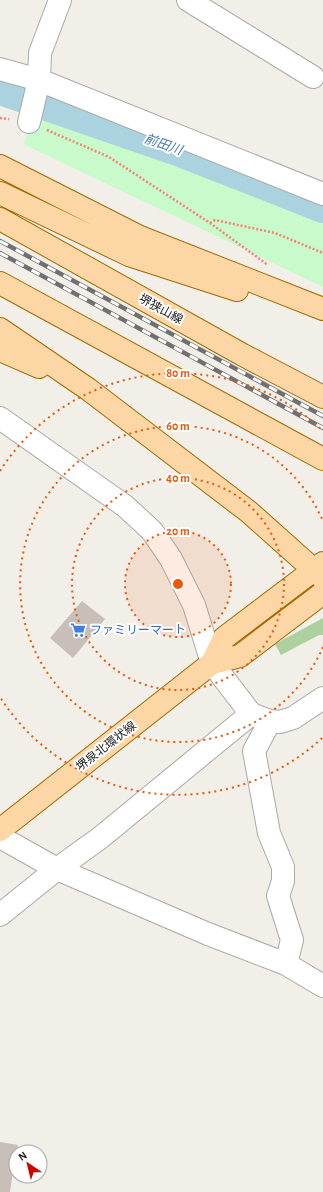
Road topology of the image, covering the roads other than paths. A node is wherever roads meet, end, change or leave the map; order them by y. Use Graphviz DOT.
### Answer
graph roads {
  1 [pos="60,0"];
  2 [pos="188,0"];
  3 [pos="0,69"];
  4 [pos="312,77"];
  5 [pos="39,80"];
  6 [pos="30,117"];
  7 [pos="0,166"];
  8 [pos="0,193"];
  9 [pos="323,194"];
  10 [pos="0,219"];
  11 [pos="0,283"];
  12 [pos="323,309"];
  13 [pos="323,316"];
  14 [pos="0,329"];
  15 [pos="0,350"];
  16 [pos="88,389"];
  17 [pos="323,397"];
  18 [pos="0,418"];
  19 [pos="323,459"];
  20 [pos="320,570"];
  21 [pos="323,593"];
  22 [pos="212,663"];
  23 [pos="323,698"];
  24 [pos="260,717"];
  25 [pos="0,830"];
  26 [pos="0,837"];
  27 [pos="48,864"];
  28 [pos="0,915"];
  29 [pos="286,964"];
  30 [pos="323,986"];
  1 -- 5 [label="street"];
  2 -- 4 [label="street"];
  3 -- 5 [label="street"];
  5 -- 6 [label="street"];
  5 -- 9 [label="street"];
  7 -- 12 [label="main road"];
  8 -- 13 [label="main road"];
  10 -- 17 [label="main road, 堺狭山線"];
  11 -- 19 [label="main road"];
  14 -- 16 [label="main road"];
  15 -- 16 [label="main road"];
  16 -- 20 [label="main road"];
  18 -- 22 [label="street"];
  20 -- 22 [label="main road, 堺泉北環状線"];
  21 -- 22 [label="main road, 堺泉北環状線"];
  22 -- 24 [label="street"];
  22 -- 25 [label="main road, 堺泉北環状線"];
  23 -- 24 [label="street"];
  24 -- 27 [label="street"];
  24 -- 29 [label="street"];
  26 -- 27 [label="street"];
  27 -- 28 [label="street"];
  27 -- 29 [label="street"];
  29 -- 30 [label="street"];
}
